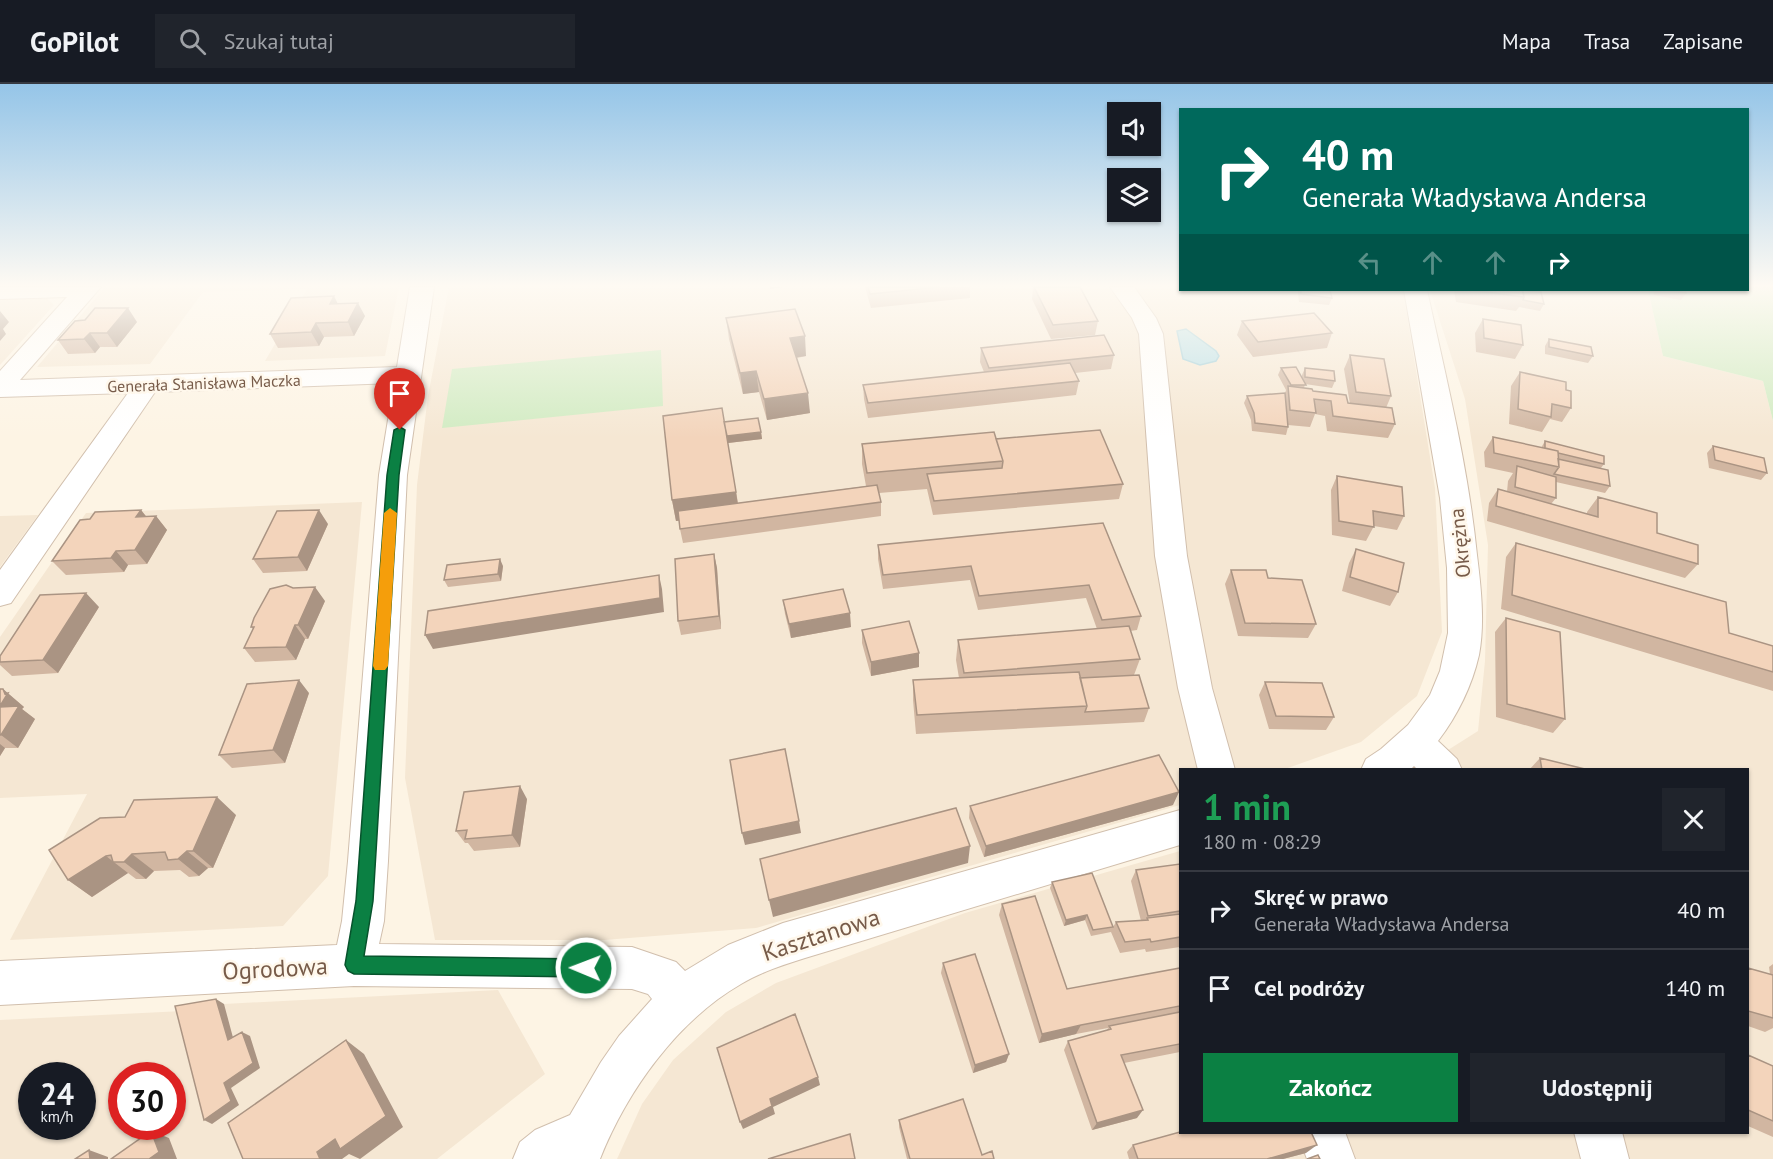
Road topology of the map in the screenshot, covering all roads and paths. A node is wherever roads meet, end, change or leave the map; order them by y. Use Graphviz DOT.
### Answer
graph roads {
  1 [pos="45,337"];
  2 [pos="414,337"];
  3 [pos="1151,337"];
  4 [pos="1424,337"];
  5 [pos="408,374"];
  6 [pos="147,385"];
  7 [pos="0,388"];
  8 [pos="0,594"];
  9 [pos="1415,743"];
  10 [pos="1216,768"];
  11 [pos="1382,768"];
  12 [pos="1442,768"];
  13 [pos="1179,828"];
  14 [pos="354,965"];
  15 [pos="0,983"];
  16 [pos="683,1000"];
  17 [pos="1322,1134"];
  18 [pos="1599,1134"];
  19 [pos="581,1145"];
  20 [pos="537,1159"];
  21 [pos="1331,1159"];
  22 [pos="1605,1159"];
  1 -- 7 [label="street"];
  2 -- 5 [label="street"];
  3 -- 10 [label="street"];
  4 -- 9 [label="street, Okrężna"];
  5 -- 6 [label="street, Generała Stanisława Maczka"];
  5 -- 14 [label="street"];
  6 -- 7 [label="street, Generała Stanisława Maczka"];
  6 -- 8 [label="street"];
  9 -- 11 [label="street, Okrężna"];
  9 -- 12 [label="street"];
  13 -- 16 [label="street, Kasztanowa"];
  14 -- 15 [label="street, Ogrodowa"];
  14 -- 16 [label="street, Ogrodowa"];
  16 -- 19 [label="street, Kasztanowa"];
  17 -- 21 [label="street"];
  18 -- 22 [label="street"];
  19 -- 20 [label="street, Kasztanowa"];
}
